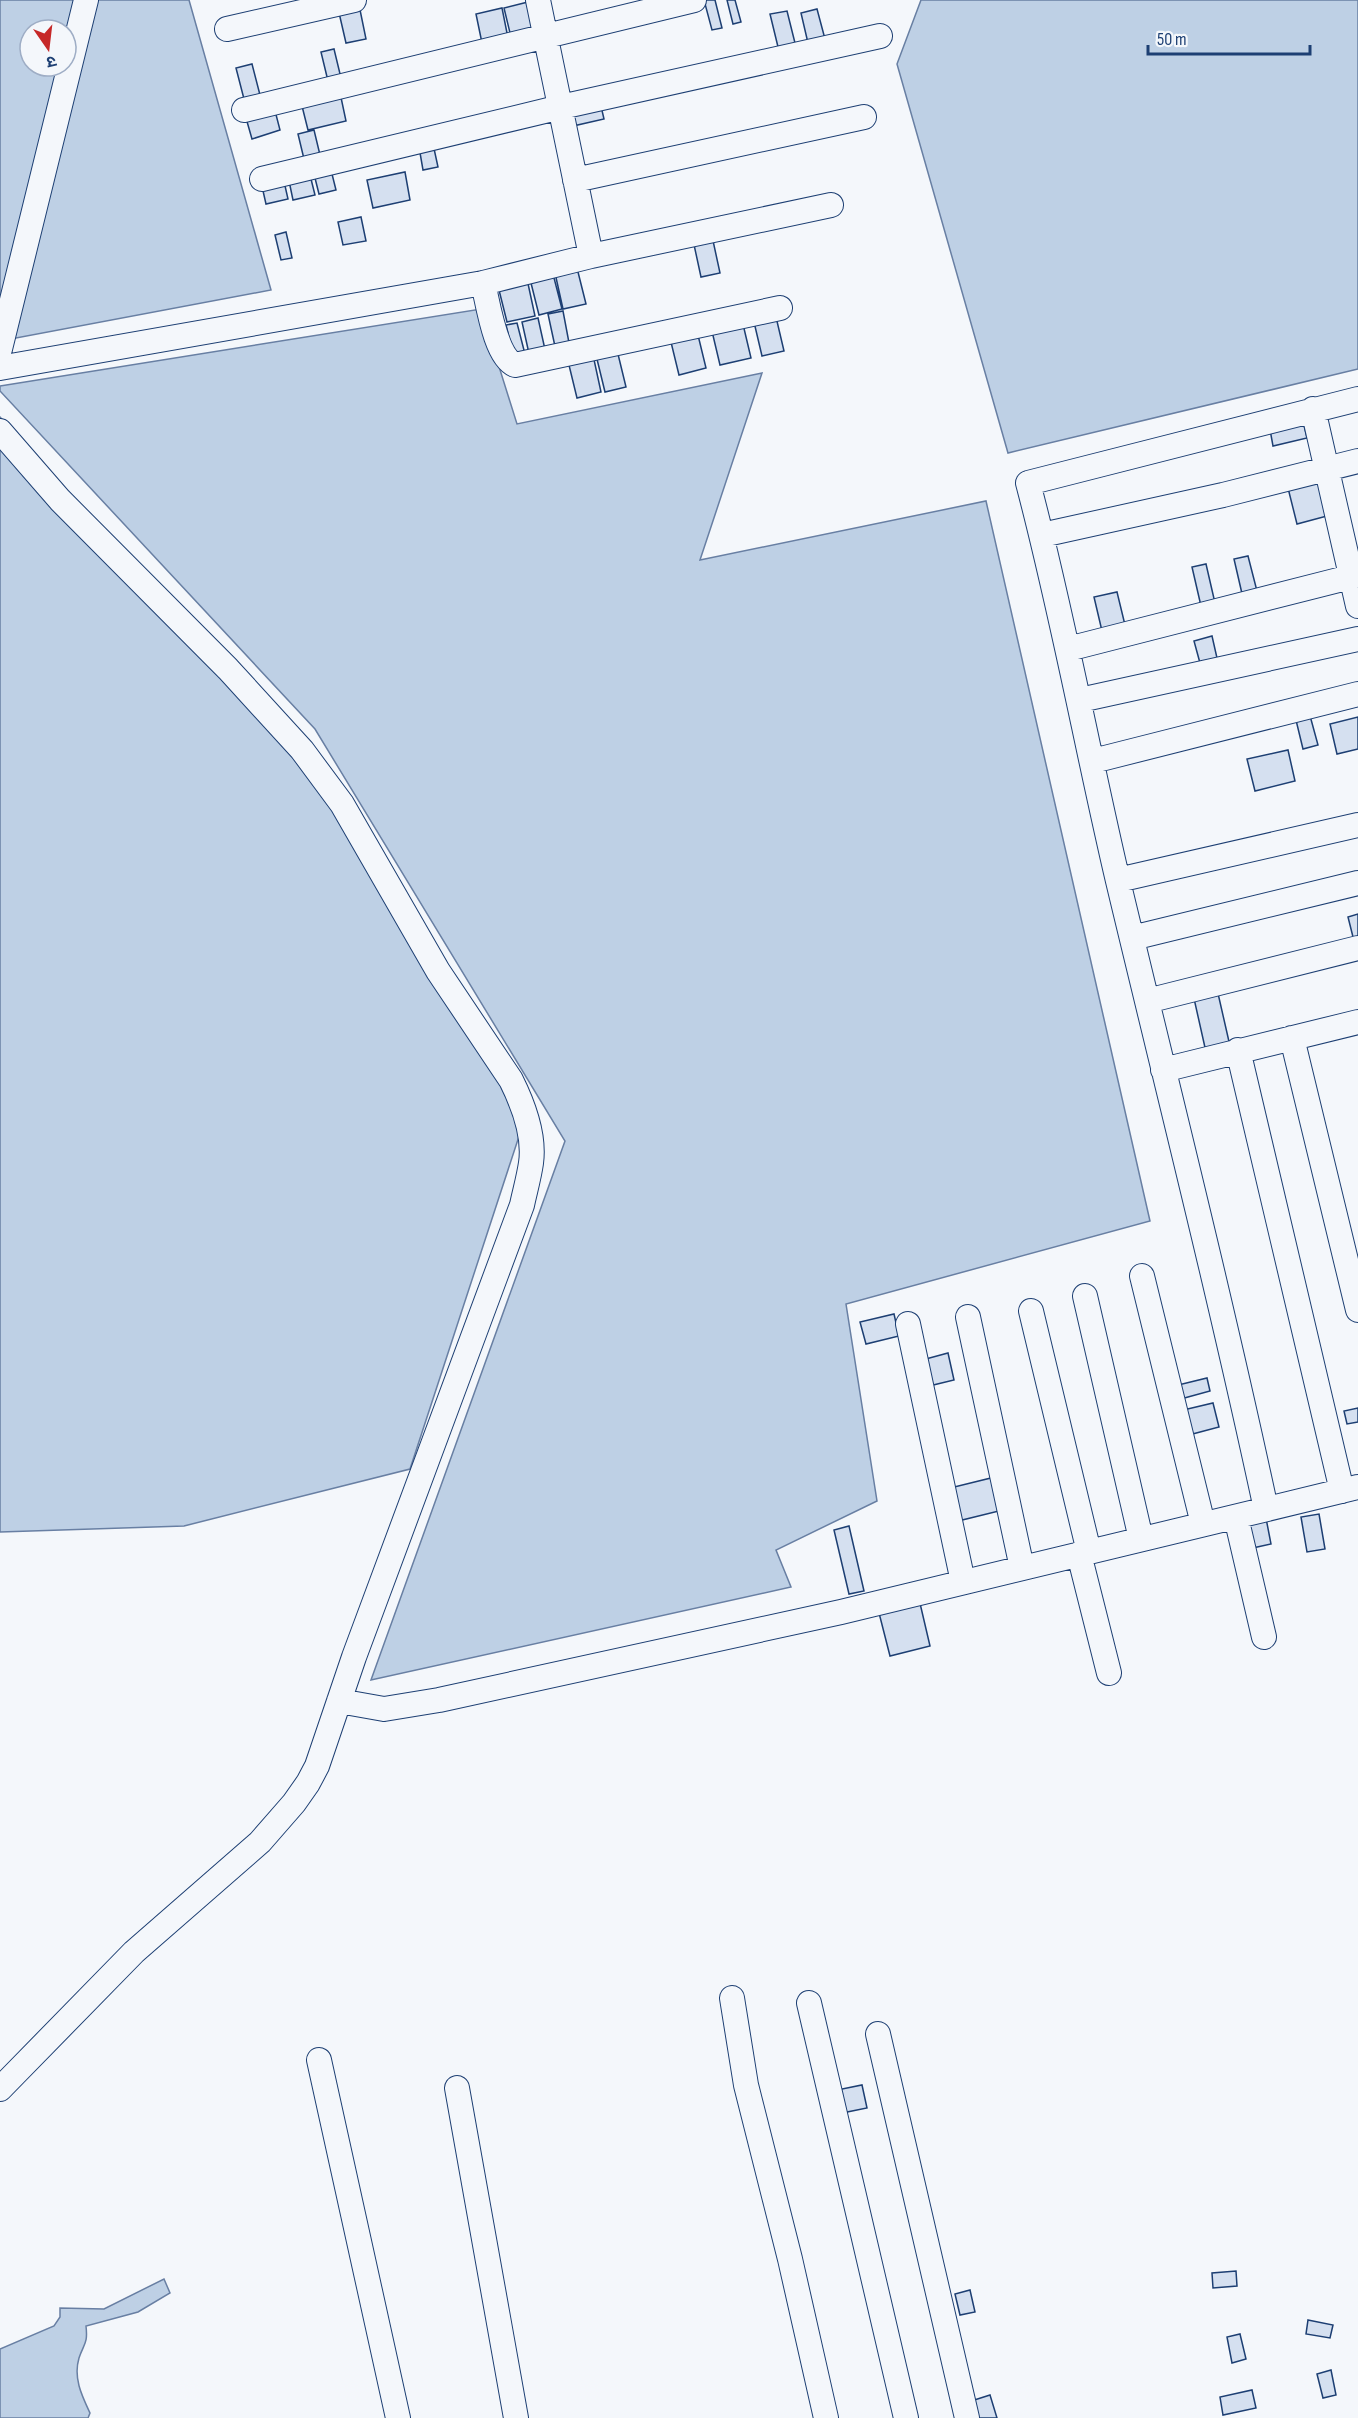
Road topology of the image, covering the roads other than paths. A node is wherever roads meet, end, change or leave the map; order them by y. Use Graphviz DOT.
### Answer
graph roads {
  1 [pos="86,0"];
  2 [pos="354,0"];
  3 [pos="538,0"];
  4 [pos="694,0"];
  5 [pos="227,29"];
  6 [pos="546,35"];
  7 [pos="880,36"];
  8 [pos="561,107"];
  9 [pos="244,110"];
  10 [pos="864,117"];
  11 [pos="262,179"];
  12 [pos="575,180"];
  13 [pos="831,205"];
  14 [pos="591,256"];
  15 [pos="483,283"];
  16 [pos="780,308"];
  17 [pos="0,349"];
  18 [pos="0,368"];
  19 [pos="1358,399"];
  20 [pos="1313,409"];
  21 [pos="0,431"];
  22 [pos="1358,461"];
  23 [pos="1326,469"];
  24 [pos="1042,535"];
  25 [pos="1354,576"];
  26 [pos="1358,606"];
  27 [pos="1358,639"];
  28 [pos="1068,649"];
  29 [pos="1358,694"];
  30 [pos="1080,700"];
  31 [pos="1093,761"];
  32 [pos="1358,825"];
  33 [pos="1118,880"];
  34 [pos="1358,882"];
  35 [pos="1132,938"];
  36 [pos="1358,948"];
  37 [pos="1147,1001"];
  38 [pos="1358,1022"];
  39 [pos="1292,1038"];
  40 [pos="1238,1050"];
  41 [pos="1163,1070"];
  42 [pos="1142,1276"];
  43 [pos="1085,1296"];
  44 [pos="1358,1310"];
  45 [pos="1031,1311"];
  46 [pos="968,1317"];
  47 [pos="908,1324"];
  48 [pos="1350,1489"];
  49 [pos="1266,1509"];
  50 [pos="1236,1517"];
  51 [pos="1203,1524"];
  52 [pos="1141,1539"];
  53 [pos="1084,1553"];
  54 [pos="1022,1568"];
  55 [pos="963,1582"];
  56 [pos="1264,1637"];
  57 [pos="1109,1673"];
  58 [pos="339,1701"];
  59 [pos="732,1998"];
  60 [pos="809,2003"];
  61 [pos="878,2034"];
  62 [pos="319,2060"];
  63 [pos="457,2088"];
  64 [pos="0,2089"];
  65 [pos="398,2418"];
  66 [pos="516,2418"];
  67 [pos="826,2418"];
  68 [pos="906,2418"];
  69 [pos="967,2418"];
  1 -- 17 [label="street"];
  2 -- 5 [label="street"];
  3 -- 6 [label="street"];
  4 -- 6 [label="street"];
  6 -- 8 [label="street"];
  6 -- 9 [label="street"];
  7 -- 8 [label="street"];
  8 -- 11 [label="street"];
  8 -- 12 [label="street"];
  10 -- 12 [label="street"];
  12 -- 14 [label="street"];
  13 -- 14 [label="street"];
  14 -- 15 [label="street"];
  15 -- 16 [label="street"];
  15 -- 18 [label="street"];
  19 -- 20 [label="street"];
  20 -- 23 [label="street"];
  20 -- 24 [label="street"];
  21 -- 58 [label="street"];
  22 -- 23 [label="street"];
  23 -- 24 [label="street"];
  23 -- 25 [label="street"];
  24 -- 28 [label="street"];
  25 -- 26 [label="street"];
  25 -- 28 [label="street"];
  27 -- 30 [label="street"];
  28 -- 30 [label="street"];
  29 -- 31 [label="street"];
  30 -- 31 [label="street"];
  31 -- 33 [label="street"];
  32 -- 33 [label="street"];
  33 -- 35 [label="street"];
  34 -- 35 [label="street"];
  35 -- 37 [label="street"];
  36 -- 37 [label="street"];
  37 -- 41 [label="street"];
  38 -- 39 [label="street"];
  39 -- 40 [label="street"];
  39 -- 44 [label="street"];
  40 -- 41 [label="street"];
  40 -- 48 [label="street"];
  41 -- 49 [label="street"];
  42 -- 51 [label="street"];
  43 -- 52 [label="street"];
  45 -- 53 [label="street"];
  46 -- 54 [label="street"];
  47 -- 55 [label="street"];
  48 -- 49 [label="street"];
  49 -- 50 [label="street"];
  50 -- 51 [label="street"];
  50 -- 56 [label="street"];
  51 -- 52 [label="street"];
  52 -- 53 [label="street"];
  53 -- 54 [label="street"];
  53 -- 57 [label="street"];
  54 -- 55 [label="street"];
  55 -- 58 [label="street"];
  58 -- 64 [label="street"];
  59 -- 67 [label="street"];
  60 -- 68 [label="street"];
  61 -- 69 [label="street"];
  62 -- 65 [label="street"];
  63 -- 66 [label="street"];
}
